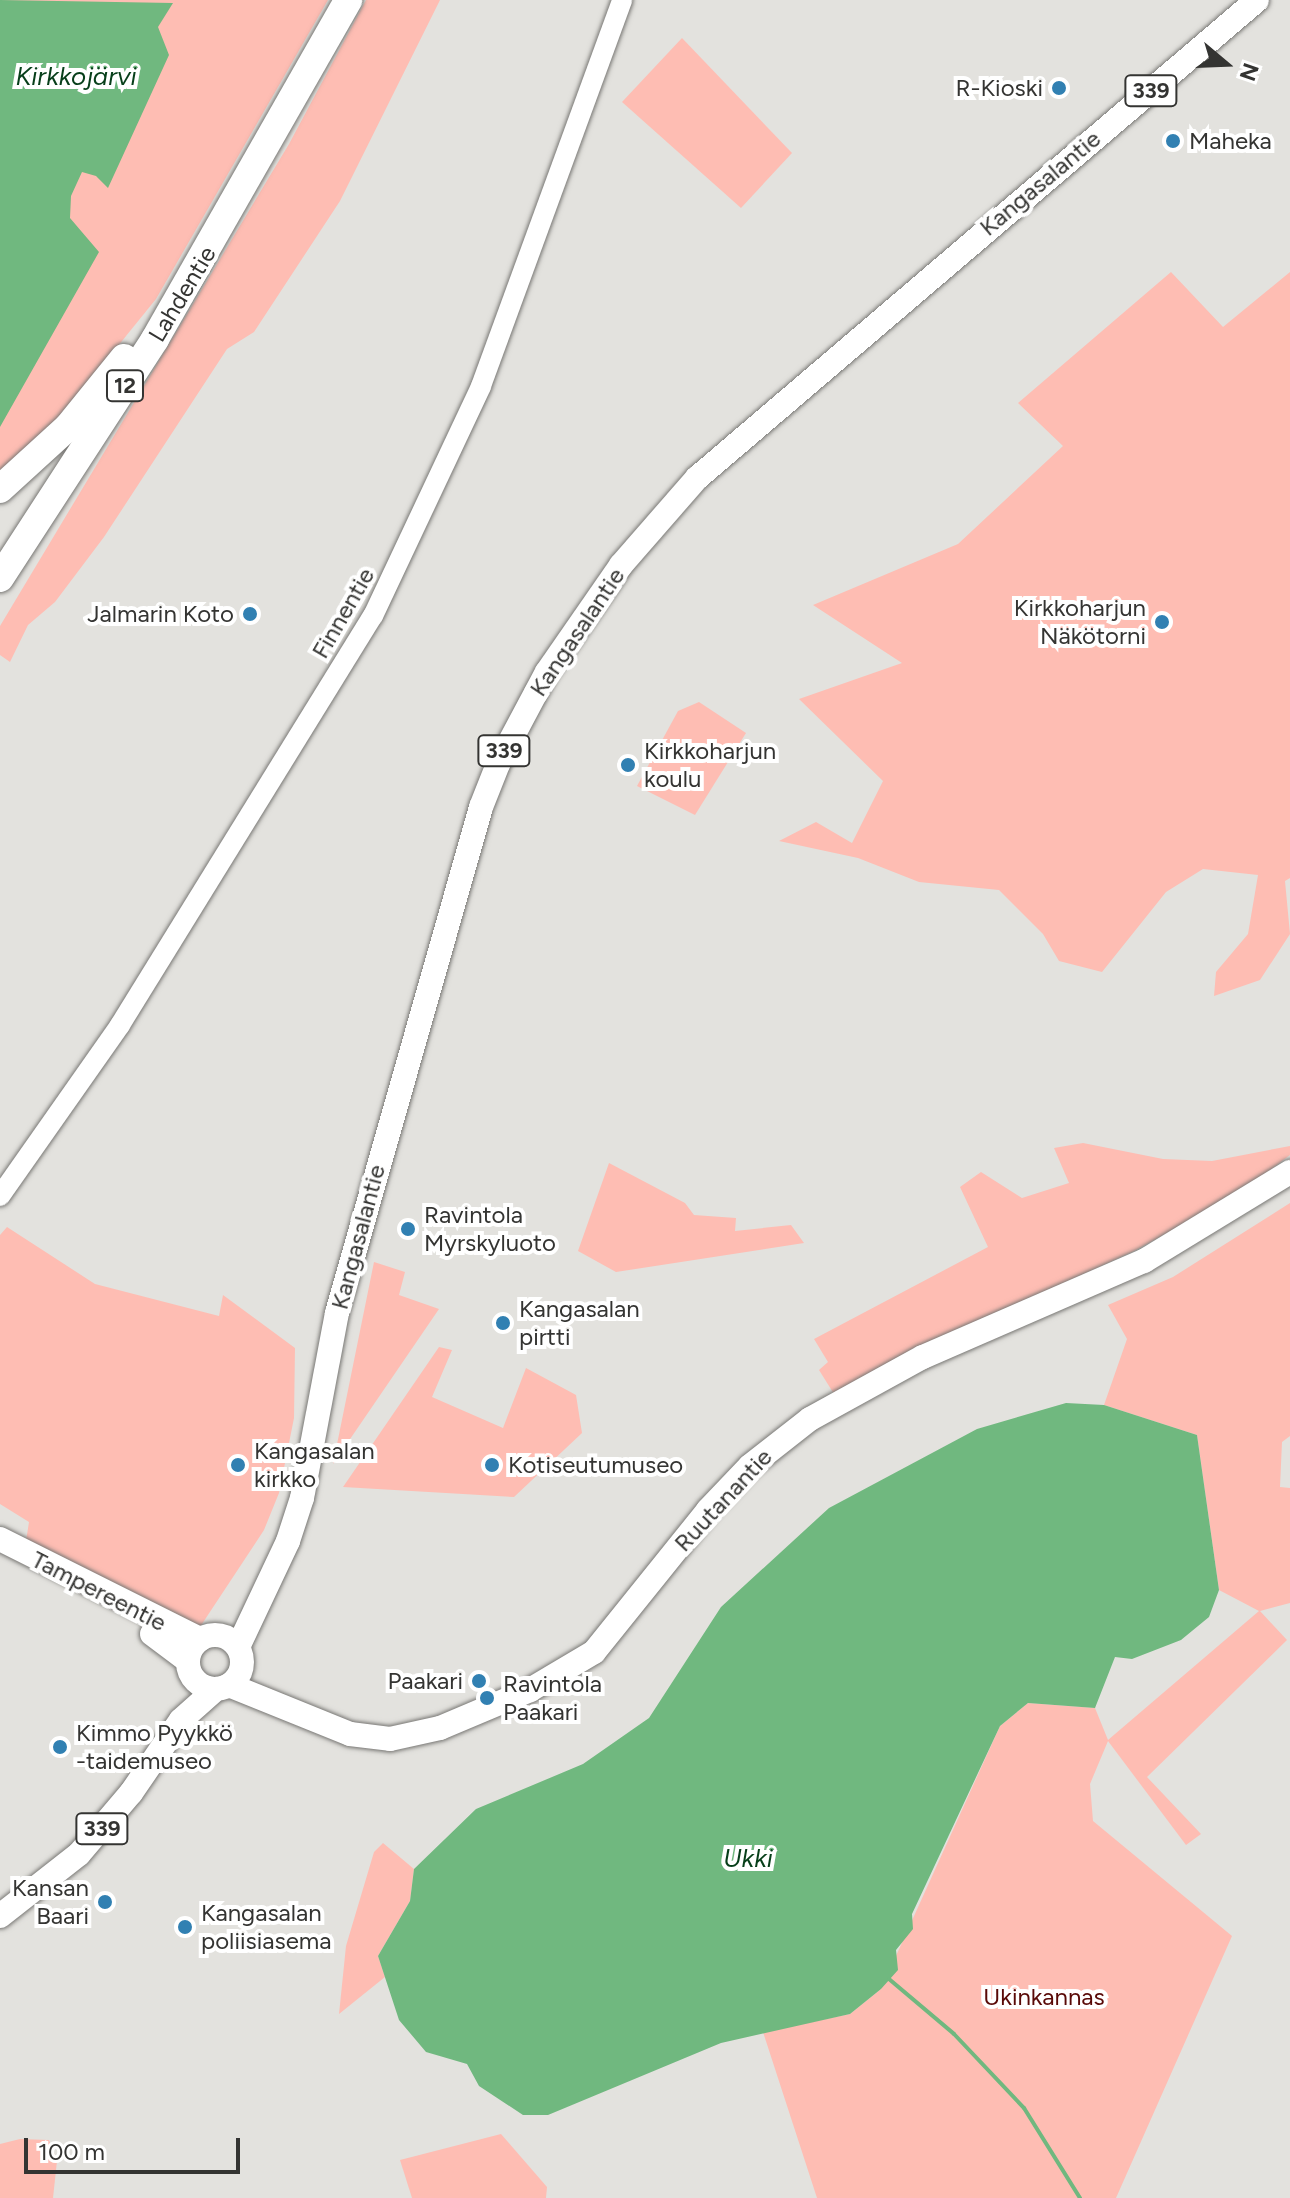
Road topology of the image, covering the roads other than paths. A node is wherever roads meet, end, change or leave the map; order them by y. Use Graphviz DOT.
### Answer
graph roads {
  1 [pos="348,0"];
  2 [pos="622,0"];
  3 [pos="1257,0"];
  4 [pos="243,191"];
  5 [pos="0,489"];
  6 [pos="0,578"];
  7 [pos="1290,1172"];
  8 [pos="0,1196"];
  9 [pos="0,1539"];
  10 [pos="0,1553"];
  11 [pos="224,1660"];
  12 [pos="189,1667"];
  13 [pos="301,1715"];
  14 [pos="181,1720"];
  15 [pos="0,1916"];
  1 -- 4 [label="highway, Lahdentie / 12"];
  2 -- 8 [label="street, Finnentie"];
  3 -- 11 [label="main road, Kangasalantie / 339"];
  4 -- 5 [label="highway"];
  4 -- 6 [label="highway, Lahdentie / 12"];
  7 -- 13 [label="main road, Ruutanantie"];
  9 -- 11 [label="main road, Tampereentie"];
  10 -- 12 [label="main road, Tampereentie"];
  11 -- 12 [label="main road, 339"];
  11 -- 12 [label="main road, Tampereentie"];
  11 -- 13 [label="main road, Tampereentie"];
  11 -- 14 [label="main road, 339"];
  12 -- 14 [label="main road, 339"];
  14 -- 15 [label="main road, 339"];
}
